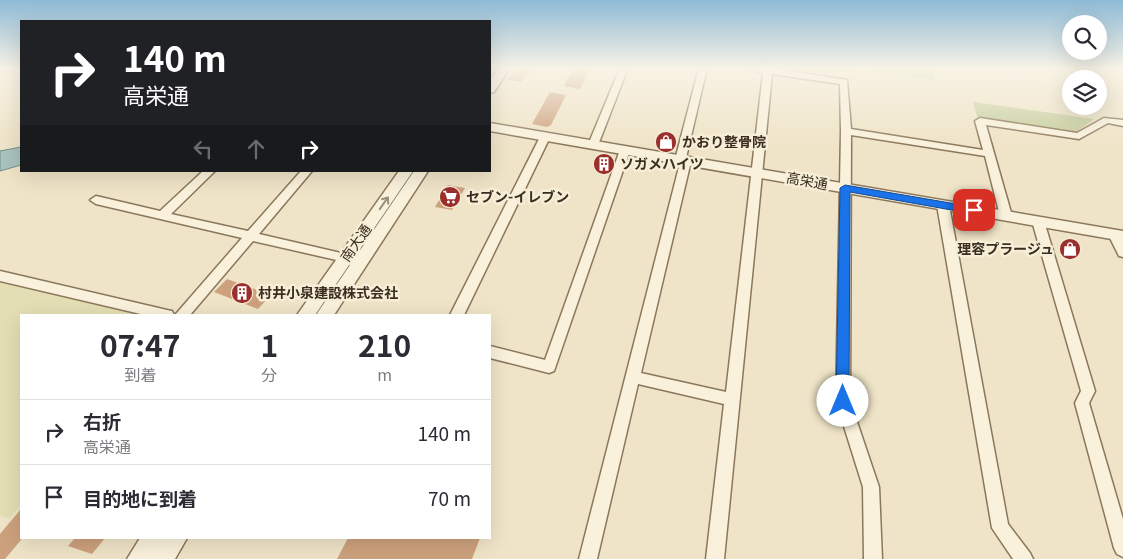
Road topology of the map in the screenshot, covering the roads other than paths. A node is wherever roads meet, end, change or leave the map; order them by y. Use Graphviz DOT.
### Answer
graph roads {
  1 [pos="613,94"];
  2 [pos="697,94"];
  3 [pos="766,94"];
  4 [pos="844,94"];
  5 [pos="1123,123"];
  6 [pos="491,127"];
  7 [pos="846,131"];
  8 [pos="545,137"];
  9 [pos="593,145"];
  10 [pos="626,150"];
  11 [pos="989,154"];
  12 [pos="683,160"];
  13 [pos="209,172"];
  14 [pos="306,172"];
  15 [pos="405,172"];
  16 [pos="420,172"];
  17 [pos="758,173"];
  18 [pos="845,188"];
  19 [pos="96,200"];
  20 [pos="943,205"];
  21 [pos="162,216"];
  22 [pos="1006,216"];
  23 [pos="1038,221"];
  24 [pos="1119,235"];
  25 [pos="250,237"];
  26 [pos="1123,253"];
  27 [pos="353,259"];
  28 [pos="0,276"];
  29 [pos="163,314"];
  30 [pos="183,314"];
  31 [pos="307,314"];
  32 [pos="328,314"];
  33 [pos="457,314"];
  34 [pos="491,352"];
  35 [pos="633,377"];
  36 [pos="734,400"];
  37 [pos="152,539"];
  38 [pos="175,539"];
  39 [pos="1123,548"];
  40 [pos="138,559"];
  41 [pos="162,559"];
  42 [pos="588,559"];
  43 [pos="715,559"];
  44 [pos="873,559"];
  45 [pos="1024,559"];
  1 -- 9 [label="street"];
  2 -- 12 [label="street"];
  3 -- 17 [label="street"];
  4 -- 7 [label="street"];
  5 -- 11 [label="street"];
  6 -- 8 [label="street, 高栄通"];
  7 -- 11 [label="street"];
  7 -- 18 [label="street"];
  8 -- 9 [label="street, 高栄通"];
  8 -- 33 [label="street"];
  9 -- 10 [label="street, 高栄通"];
  10 -- 12 [label="street, 高栄通"];
  10 -- 34 [label="street"];
  11 -- 22 [label="street"];
  12 -- 17 [label="street, 高栄通"];
  12 -- 35 [label="street"];
  13 -- 21 [label="street"];
  14 -- 25 [label="street"];
  27 -- 15 [label="street, 南大通, one-way"];
  16 -- 27 [label="street, 南大通"];
  17 -- 18 [label="street, 高栄通"];
  17 -- 36 [label="street"];
  18 -- 20 [label="street, 高栄通"];
  18 -- 44 [label="street"];
  19 -- 21 [label="street"];
  20 -- 22 [label="street, 高栄通"];
  20 -- 45 [label="street"];
  21 -- 25 [label="street"];
  22 -- 23 [label="street, 高栄通"];
  23 -- 24 [label="street, 高栄通"];
  23 -- 39 [label="street"];
  24 -- 26 [label="street"];
  25 -- 27 [label="street"];
  25 -- 30 [label="street"];
  27 -- 31 [label="street, 南大通"];
  27 -- 32 [label="street, 南大通"];
  28 -- 29 [label="street"];
  35 -- 36 [label="street"];
  35 -- 42 [label="street"];
  36 -- 43 [label="street"];
  37 -- 40 [label="street"];
  38 -- 41 [label="street"];
}
